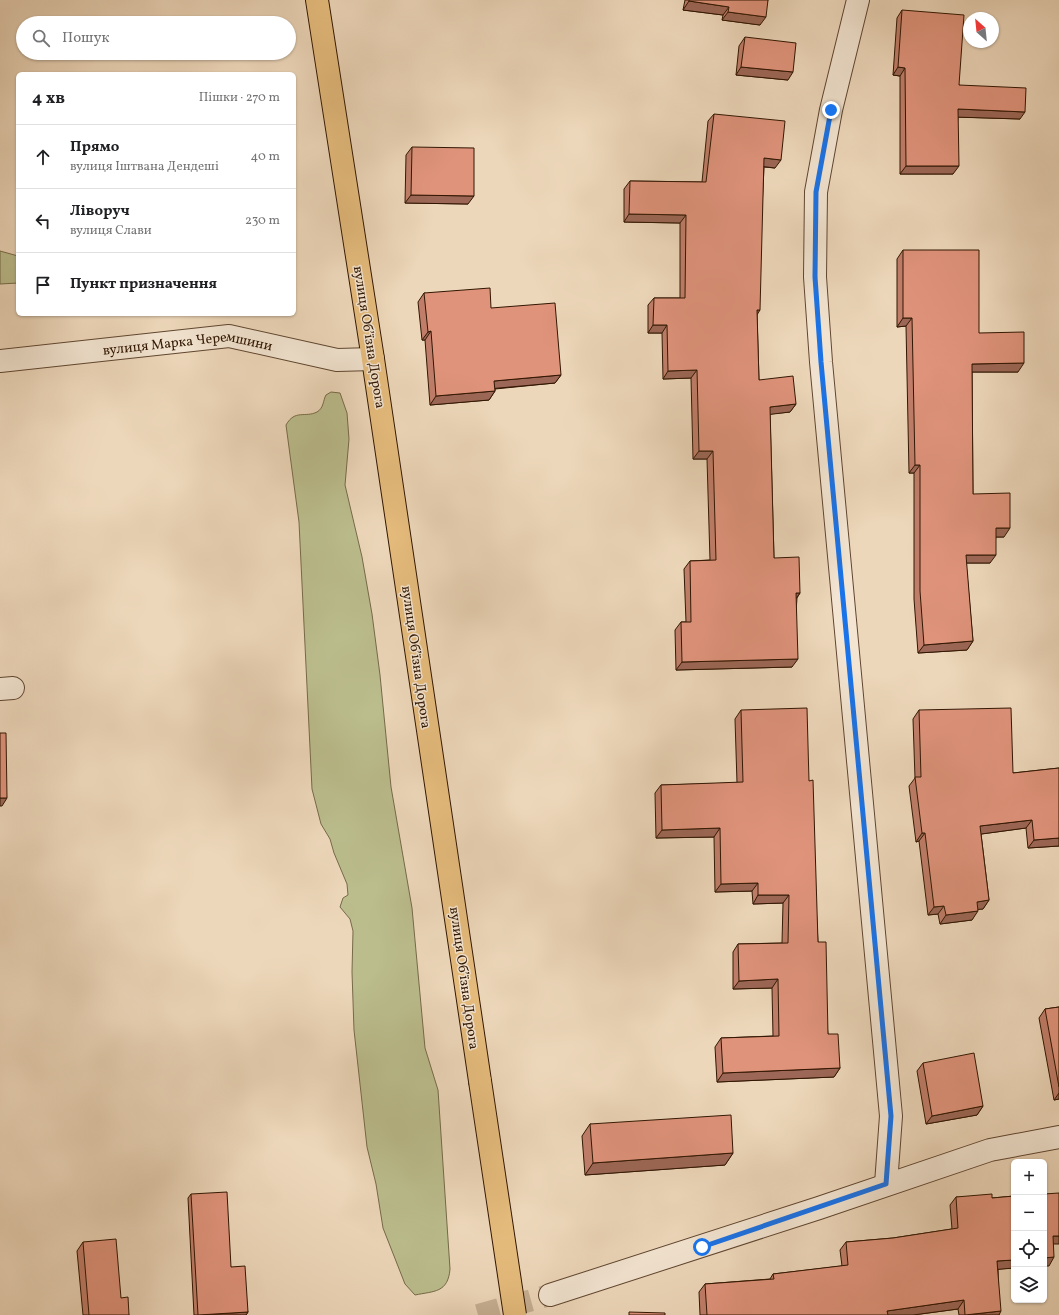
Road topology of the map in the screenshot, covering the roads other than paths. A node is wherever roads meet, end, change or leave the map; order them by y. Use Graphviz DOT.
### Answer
graph roads {
  1 [pos="317,0"];
  2 [pos="858,0"];
  3 [pos="374,359"];
  4 [pos="0,362"];
  5 [pos="1059,1137"];
  6 [pos="886,1184"];
  7 [pos="550,1294"];
  8 [pos="515,1315"];
  1 -- 3 [label="highway, вулиця Обʼїзна Дорога"];
  2 -- 6 [label="street"];
  3 -- 4 [label="street, вулиця Марка Черемшини"];
  3 -- 8 [label="highway, вулиця Обʼїзна Дорога, bridge"];
  5 -- 6 [label="street"];
  6 -- 7 [label="street"];
}
